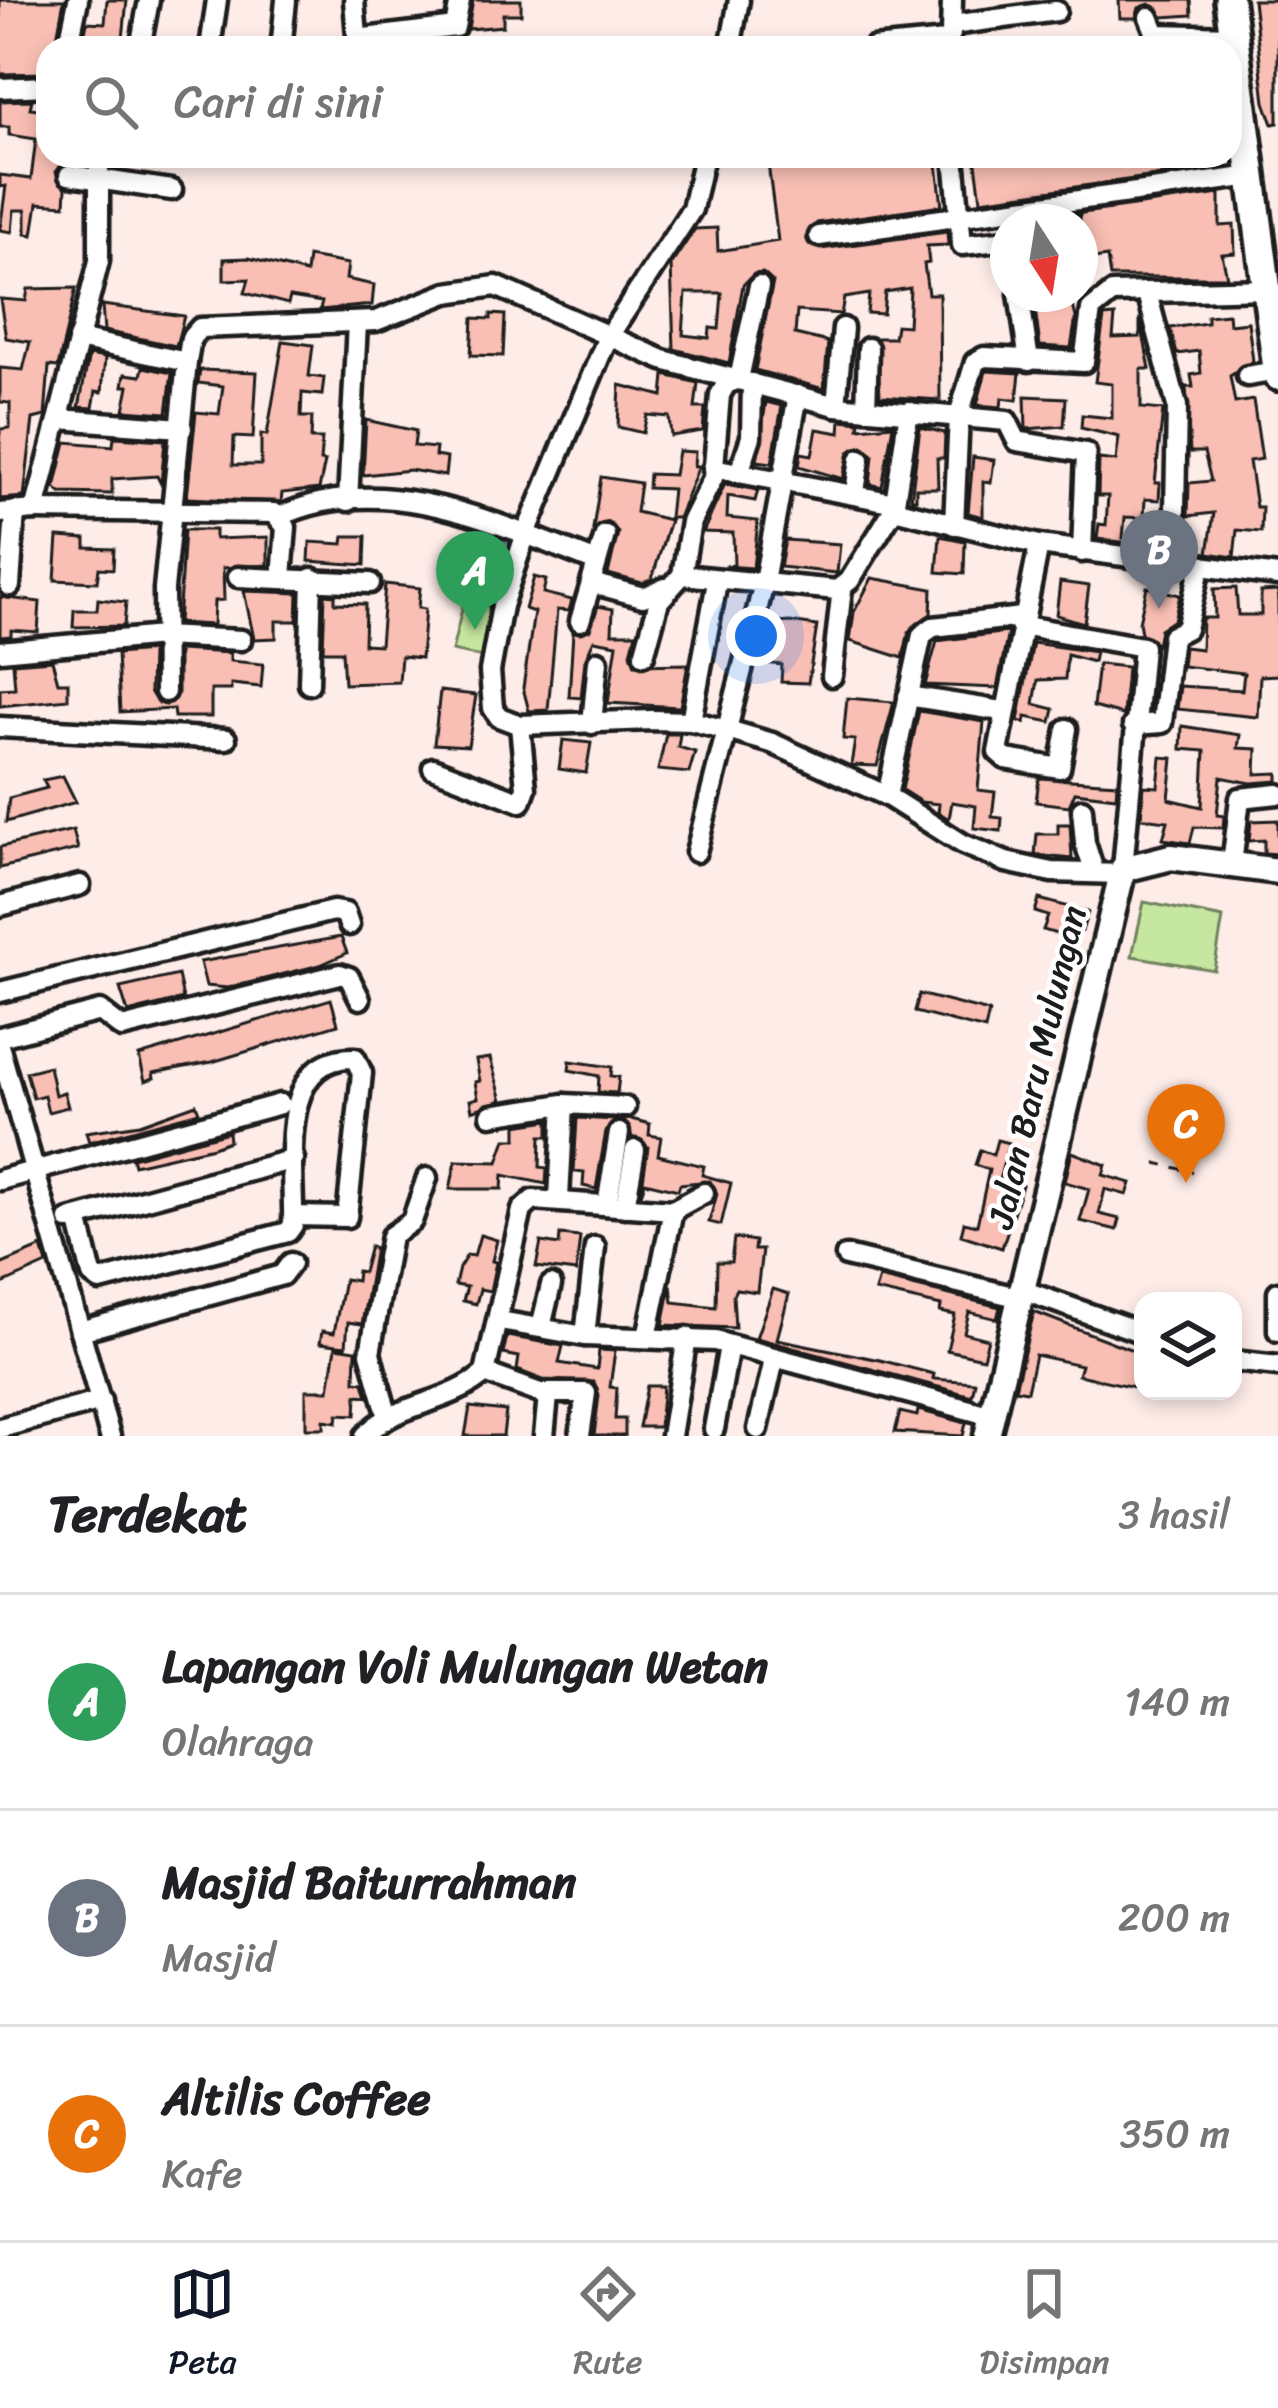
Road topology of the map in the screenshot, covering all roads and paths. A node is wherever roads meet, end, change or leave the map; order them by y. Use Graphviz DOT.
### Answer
graph roads {
  1 [pos="78,0"];
  2 [pos="149,0"];
  3 [pos="218,0"];
  4 [pos="286,0"];
  5 [pos="354,0"];
  6 [pos="460,0"];
  7 [pos="739,0"];
  8 [pos="952,0"];
  9 [pos="1229,0"];
  10 [pos="1247,0"];
  11 [pos="1001,9"];
  12 [pos="1056,11"];
  13 [pos="1149,17"];
  14 [pos="70,36"];
  15 [pos="142,36"];
  16 [pos="212,36"];
  17 [pos="282,36"];
  18 [pos="357,36"];
  19 [pos="404,36"];
  20 [pos="732,36"];
  21 [pos="948,36"];
  22 [pos="952,36"];
  23 [pos="1233,36"];
  24 [pos="1242,76"];
  25 [pos="36,86"];
  26 [pos="0,88"];
  27 [pos="1256,139"];
  28 [pos="97,168"];
  29 [pos="701,168"];
  30 [pos="955,168"];
  31 [pos="69,175"];
  32 [pos="1252,176"];
  33 [pos="95,181"];
  34 [pos="172,190"];
  35 [pos="958,216"];
  36 [pos="819,236"];
  37 [pos="990,241"];
  38 [pos="1278,256"];
  39 [pos="759,286"];
  40 [pos="1267,289"];
  41 [pos="1147,293"];
  42 [pos="1021,312"];
  43 [pos="357,322"];
  44 [pos="842,328"];
  45 [pos="78,339"];
  46 [pos="607,339"];
  47 [pos="868,348"];
  48 [pos="1028,361"];
  49 [pos="187,362"];
  50 [pos="1278,373"];
  51 [pos="1247,376"];
  52 [pos="746,381"];
  53 [pos="798,395"];
  54 [pos="836,406"];
  55 [pos="866,409"];
  56 [pos="909,411"];
  57 [pos="959,415"];
  58 [pos="59,419"];
  59 [pos="182,428"];
  60 [pos="860,459"];
  61 [pos="713,468"];
  62 [pos="740,470"];
  63 [pos="784,479"];
  64 [pos="856,492"];
  65 [pos="348,501"];
  66 [pos="895,506"];
  67 [pos="35,510"];
  68 [pos="7,512"];
  69 [pos="174,514"];
  70 [pos="281,516"];
  71 [pos="955,525"];
  72 [pos="605,535"];
  73 [pos="526,536"];
  74 [pos="1039,545"];
  75 [pos="1082,551"];
  76 [pos="597,562"];
  77 [pos="1174,562"];
  78 [pos="1201,564"];
  79 [pos="682,575"];
  80 [pos="1278,576"];
  81 [pos="238,577"];
  82 [pos="282,577"];
  83 [pos="312,578"];
  84 [pos="717,582"];
  85 [pos="370,583"];
  86 [pos="591,583"];
  87 [pos="10,586"];
  88 [pos="764,587"];
  89 [pos="665,588"];
  90 [pos="842,588"];
  91 [pos="580,620"];
  92 [pos="1021,621"];
  93 [pos="162,636"];
  94 [pos="241,640"];
  95 [pos="0,651"];
  96 [pos="644,655"];
  97 [pos="598,662"];
  98 [pos="832,676"];
  99 [pos="308,684"];
  100 [pos="165,692"];
  101 [pos="908,696"];
  102 [pos="1003,711"];
  103 [pos="691,722"];
  104 [pos="592,724"];
  105 [pos="520,725"];
  106 [pos="1133,725"];
  107 [pos="0,727"];
  108 [pos="1067,729"];
  109 [pos="731,731"];
  110 [pos="226,739"];
  111 [pos="433,768"];
  112 [pos="1278,794"];
  113 [pos="887,796"];
  114 [pos="1082,809"];
  115 [pos="696,851"];
  116 [pos="1232,865"];
  117 [pos="1094,871"];
  118 [pos="1122,871"];
  119 [pos="1278,871"];
  120 [pos="80,885"];
  121 [pos="0,906"];
  122 [pos="350,925"];
  123 [pos="0,992"];
  124 [pos="360,999"];
  125 [pos="0,1037"];
  126 [pos="0,1049"];
  127 [pos="280,1104"];
  128 [pos="564,1104"];
  129 [pos="625,1107"];
  130 [pos="491,1115"];
  131 [pos="619,1133"];
  132 [pos="635,1150"];
  133 [pos="294,1159"];
  134 [pos="1156,1163"];
  135 [pos="38,1170"];
  136 [pos="1192,1172"];
  137 [pos="427,1178"];
  138 [pos="0,1180"];
  139 [pos="704,1192"];
  140 [pos="559,1198"];
  141 [pos="616,1206"];
  142 [pos="673,1210"];
  143 [pos="294,1216"];
  144 [pos="78,1218"];
  145 [pos="53,1225"];
  146 [pos="595,1247"];
  147 [pos="846,1256"];
  148 [pos="291,1263"];
  149 [pos="550,1285"];
  150 [pos="1278,1292"];
  151 [pos="1021,1294"];
  152 [pos="500,1321"];
  153 [pos="541,1327"];
  154 [pos="1134,1330"];
  155 [pos="80,1331"];
  156 [pos="1278,1331"];
  157 [pos="585,1336"];
  158 [pos="647,1337"];
  159 [pos="687,1337"];
  160 [pos="729,1346"];
  161 [pos="774,1360"];
  162 [pos="1242,1362"];
  163 [pos="1278,1366"];
  164 [pos="485,1372"];
  165 [pos="544,1393"];
  166 [pos="101,1401"];
  167 [pos="388,1417"];
  168 [pos="990,1426"];
  169 [pos="0,1428"];
  170 [pos="714,1429"];
  171 [pos="758,1429"];
  172 [pos="110,1436"];
  173 [pos="365,1436"];
  174 [pos="544,1436"];
  175 [pos="580,1436"];
  176 [pos="671,1436"];
  1 -- 14 [label="street"];
  2 -- 15 [label="street"];
  3 -- 16 [label="street"];
  4 -- 17 [label="street"];
  5 -- 18 [label="street"];
  6 -- 19 [label="street"];
  7 -- 20 [label="street"];
  8 -- 21 [label="street"];
  9 -- 23 [label="highway"];
  10 -- 27 [label="highway"];
  11 -- 12 [label="street"];
  11 -- 22 [label="street"];
  13 -- 23 [label="street"];
  24 -- 27 [label="highway"];
  25 -- 26 [label="street"];
  27 -- 32 [label="highway"];
  27 -- 38 [label="highway"];
  28 -- 33 [label="street"];
  29 -- 46 [label="street"];
  30 -- 35 [label="street"];
  31 -- 33 [label="street"];
  32 -- 35 [label="street"];
  32 -- 40 [label="highway"];
  33 -- 34 [label="street"];
  33 -- 45 [label="street"];
  35 -- 36 [label="street"];
  35 -- 37 [label="street"];
  39 -- 52 [label="street"];
  40 -- 41 [label="street"];
  40 -- 50 [label="highway"];
  41 -- 48 [label="street"];
  41 -- 77 [label="street"];
  42 -- 48 [label="street"];
  43 -- 46 [label="street"];
  43 -- 49 [label="street"];
  43 -- 65 [label="street"];
  44 -- 54 [label="street"];
  45 -- 49 [label="street"];
  45 -- 58 [label="street"];
  46 -- 52 [label="street"];
  46 -- 73 [label="street"];
  47 -- 55 [label="street"];
  48 -- 57 [label="street"];
  49 -- 59 [label="street"];
  50 -- 51 [label="street"];
  52 -- 53 [label="street"];
  52 -- 61 [label="street"];
  52 -- 62 [label="street"];
  53 -- 54 [label="street"];
  53 -- 63 [label="street"];
  54 -- 55 [label="street"];
  55 -- 56 [label="street"];
  56 -- 57 [label="street"];
  56 -- 66 [label="street"];
  57 -- 71 [label="street"];
  57 -- 75 [label="street"];
  58 -- 59 [label="street"];
  58 -- 67 [label="street"];
  59 -- 69 [label="street"];
  60 -- 64 [label="street"];
  61 -- 62 [label="street"];
  61 -- 79 [label="street"];
  62 -- 63 [label="street"];
  63 -- 64 [label="street"];
  63 -- 88 [label="street"];
  64 -- 66 [label="street"];
  65 -- 70 [label="street"];
  65 -- 73 [label="street"];
  66 -- 71 [label="street"];
  66 -- 90 [label="street"];
  67 -- 68 [label="street"];
  67 -- 69 [label="street"];
  68 -- 87 [label="street"];
  69 -- 70 [label="street"];
  69 -- 93 [label="street"];
  70 -- 82 [label="street"];
  71 -- 74 [label="street"];
  72 -- 76 [label="street"];
  73 -- 76 [label="street"];
  73 -- 105 [label="street"];
  74 -- 75 [label="street"];
  74 -- 92 [label="street"];
  75 -- 77 [label="street"];
  76 -- 86 [label="street"];
  77 -- 78 [label="street"];
  78 -- 80 [label="street"];
  78 -- 106 [label="street"];
  79 -- 84 [label="street"];
  79 -- 89 [label="street"];
  81 -- 82 [label="street"];
  82 -- 83 [label="street"];
  83 -- 85 [label="street"];
  83 -- 99 [label="street"];
  84 -- 88 [label="street"];
  84 -- 103 [label="street"];
  86 -- 89 [label="street"];
  86 -- 91 [label="street"];
  88 -- 90 [label="street"];
  88 -- 109 [label="street"];
  89 -- 96 [label="street"];
  90 -- 98 [label="street"];
  92 -- 101 [label="street"];
  92 -- 102 [label="street"];
  92 -- 106 [label="street"];
  93 -- 94 [label="street"];
  93 -- 95 [label="street"];
  93 -- 100 [label="street"];
  97 -- 104 [label="street"];
  101 -- 102 [label="street"];
  101 -- 113 [label="street"];
  102 -- 108 [label="street"];
  103 -- 104 [label="street"];
  103 -- 109 [label="street"];
  104 -- 105 [label="street"];
  105 -- 111 [label="street"];
  106 -- 118 [label="street"];
  107 -- 110 [label="street"];
  109 -- 113 [label="street"];
  109 -- 115 [label="street"];
  112 -- 116 [label="street"];
  113 -- 117 [label="street"];
  114 -- 117 [label="street"];
  116 -- 118 [label="main road, Jalan Baru Mulungan"];
  116 -- 119 [label="main road, Jalan Baru Mulungan"];
  117 -- 118 [label="street"];
  118 -- 151 [label="main road, Jalan Baru Mulungan"];
  120 -- 121 [label="street"];
  122 -- 123 [label="street"];
  124 -- 125 [label="street"];
  126 -- 135 [label="street"];
  127 -- 135 [label="street"];
  128 -- 129 [label="street"];
  128 -- 130 [label="street"];
  128 -- 140 [label="street"];
  131 -- 141 [label="street"];
  132 -- 141 [label="street"];
  133 -- 143 [label="street"];
  133 -- 143 [label="street"];
  133 -- 144 [label="street"];
  134 -- 136 [label="path"];
  135 -- 138 [label="street"];
  135 -- 145 [label="street"];
  137 -- 167 [label="street"];
  139 -- 142 [label="street"];
  140 -- 141 [label="street"];
  140 -- 152 [label="street"];
  141 -- 142 [label="street"];
  142 -- 158 [label="street"];
  143 -- 144 [label="street"];
  144 -- 145 [label="street"];
  145 -- 155 [label="street"];
  146 -- 157 [label="street"];
  147 -- 151 [label="street"];
  148 -- 155 [label="street"];
  149 -- 153 [label="street"];
  150 -- 156 [label="street"];
  151 -- 154 [label="street"];
  151 -- 168 [label="main road, Jalan Baru Mulungan"];
  152 -- 153 [label="street"];
  152 -- 164 [label="street"];
  153 -- 157 [label="street"];
  155 -- 166 [label="street"];
  157 -- 158 [label="street"];
  158 -- 159 [label="street"];
  159 -- 160 [label="street"];
  159 -- 176 [label="street"];
  160 -- 161 [label="street"];
  160 -- 170 [label="street"];
  161 -- 168 [label="street"];
  161 -- 171 [label="street"];
  162 -- 163 [label="street"];
  164 -- 165 [label="street"];
  164 -- 167 [label="street"];
  165 -- 174 [label="street"];
  165 -- 175 [label="street"];
  166 -- 169 [label="street"];
  166 -- 172 [label="street"];
  167 -- 173 [label="street"];
}
